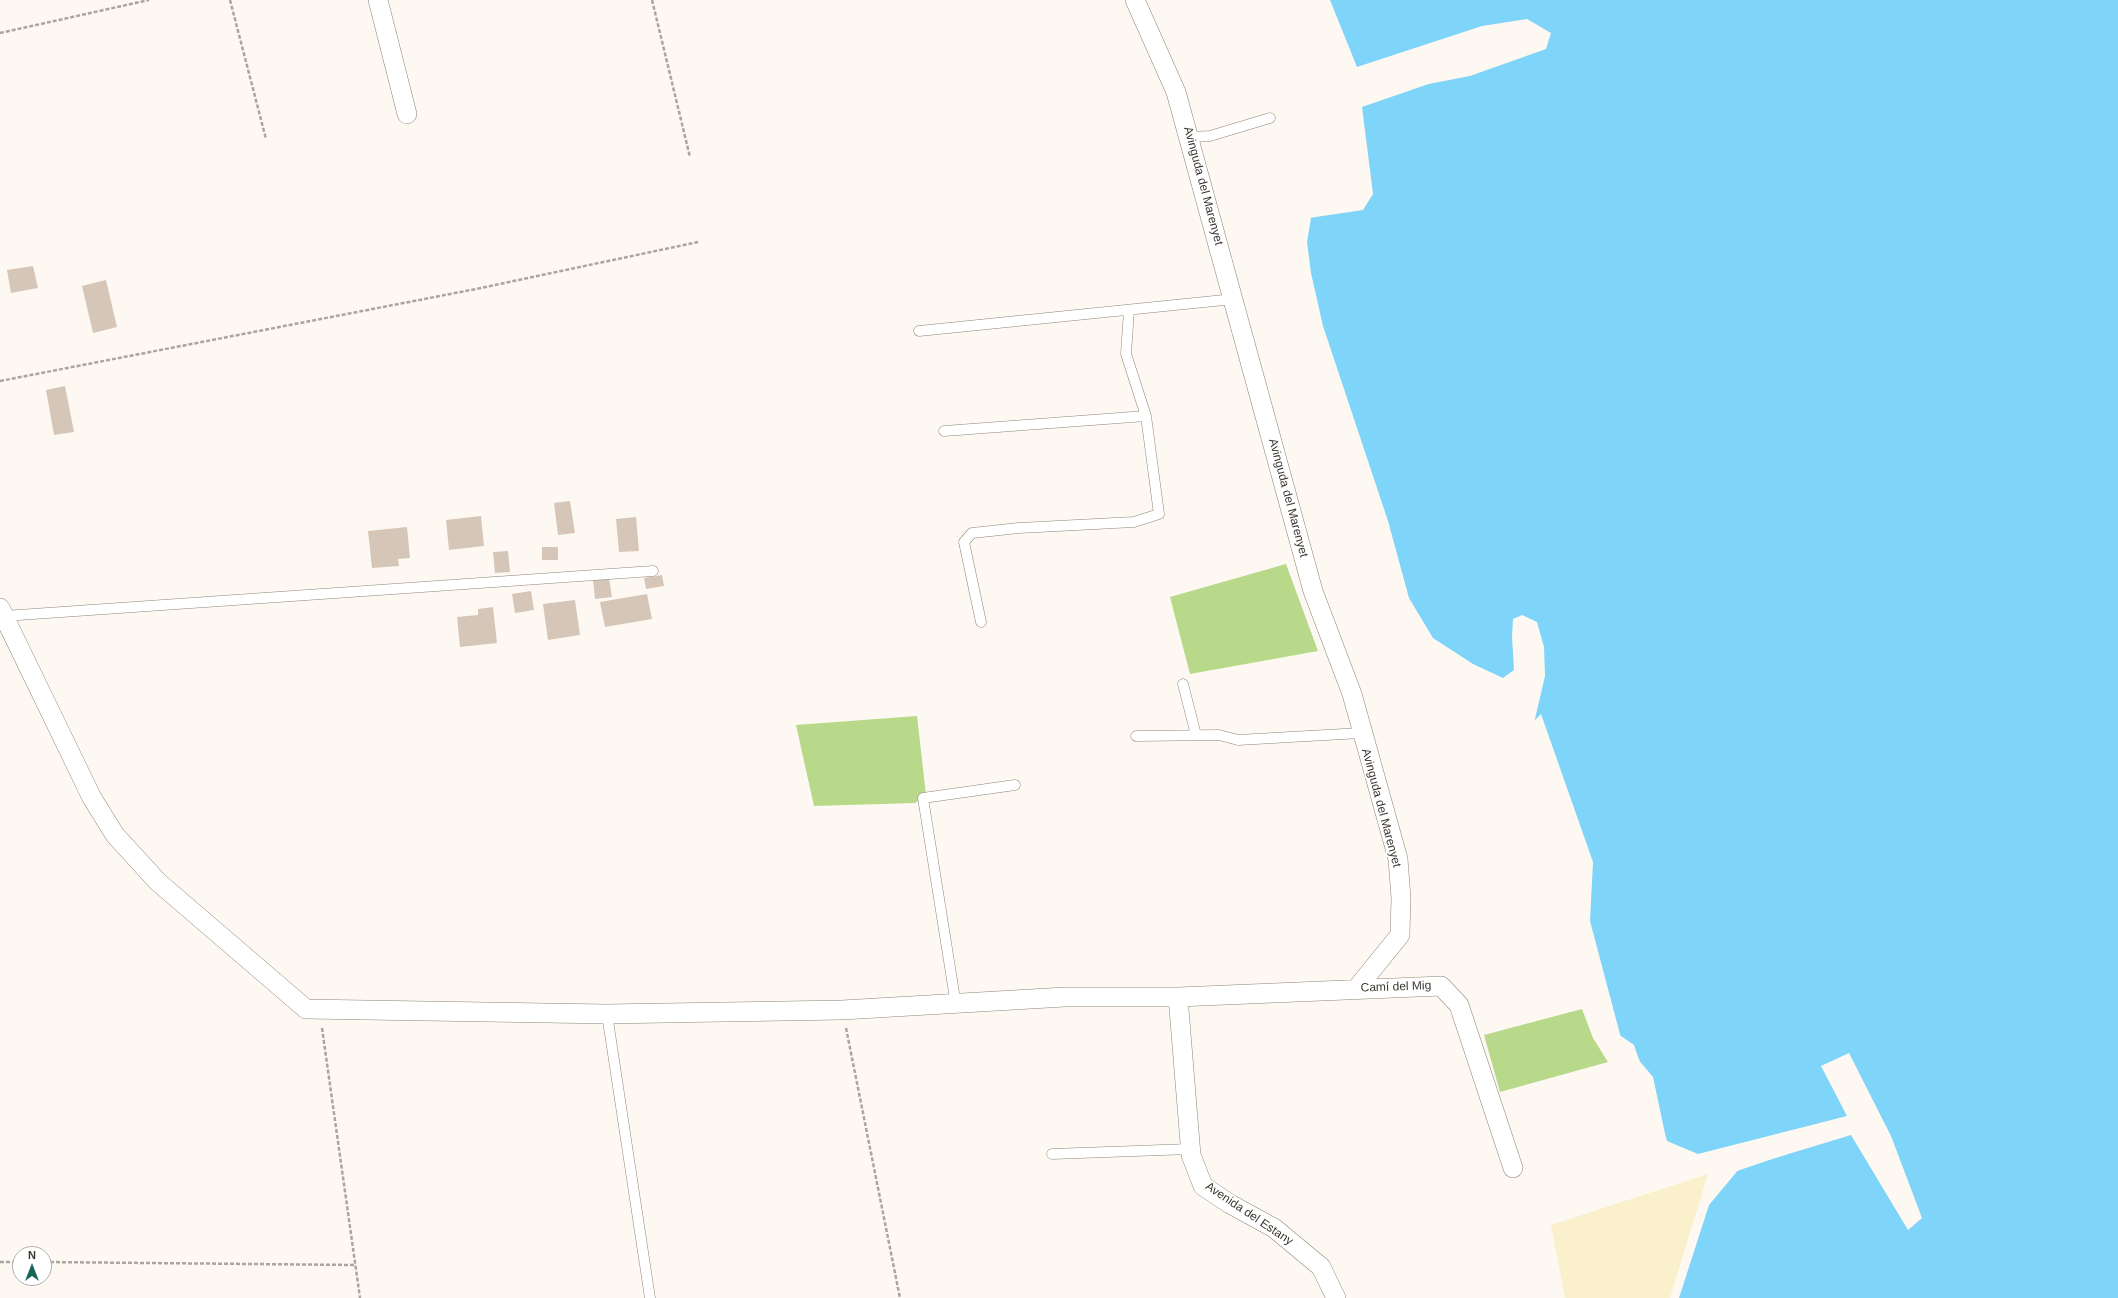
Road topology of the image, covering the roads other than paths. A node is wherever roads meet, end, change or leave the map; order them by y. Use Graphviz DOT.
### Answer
graph roads {
  1 [pos="378,0"];
  2 [pos="1135,0"];
  3 [pos="407,114"];
  4 [pos="1270,118"];
  5 [pos="1189,137"];
  6 [pos="1234,299"];
  7 [pos="1129,310"];
  8 [pos="919,331"];
  9 [pos="1146,416"];
  10 [pos="944,431"];
  11 [pos="653,571"];
  12 [pos="2,612"];
  13 [pos="981,622"];
  14 [pos="1183,684"];
  15 [pos="1361,733"];
  16 [pos="1196,735"];
  17 [pos="1136,736"];
  18 [pos="1015,785"];
  19 [pos="1357,988"];
  20 [pos="1178,997"];
  21 [pos="956,1004"];
  22 [pos="607,1014"];
  23 [pos="1190,1149"];
  24 [pos="1052,1154"];
  25 [pos="1513,1168"];
  26 [pos="650,1298"];
  27 [pos="1336,1298"];
  1 -- 3 [label="street"];
  2 -- 5 [label="street, Avinguda del Marenyet"];
  4 -- 5 [label="lane"];
  5 -- 6 [label="street, Avinguda del Marenyet"];
  6 -- 7 [label="lane"];
  6 -- 15 [label="street, Avinguda del Marenyet"];
  7 -- 8 [label="lane"];
  7 -- 9 [label="lane"];
  9 -- 10 [label="lane"];
  9 -- 13 [label="lane"];
  11 -- 12 [label="lane"];
  12 -- 22 [label="street, Camí del Mig"];
  14 -- 16 [label="lane"];
  15 -- 16 [label="lane"];
  15 -- 19 [label="street, Avinguda del Marenyet"];
  16 -- 17 [label="lane"];
  18 -- 21 [label="lane"];
  19 -- 20 [label="street, Camí del Mig"];
  19 -- 25 [label="street, Camí del Mig"];
  20 -- 21 [label="street, Camí del Mig"];
  20 -- 23 [label="street, Avenida del Estany"];
  21 -- 22 [label="street, Camí del Mig"];
  22 -- 26 [label="lane"];
  23 -- 24 [label="lane"];
  23 -- 27 [label="street, Avenida del Estany"];
}
